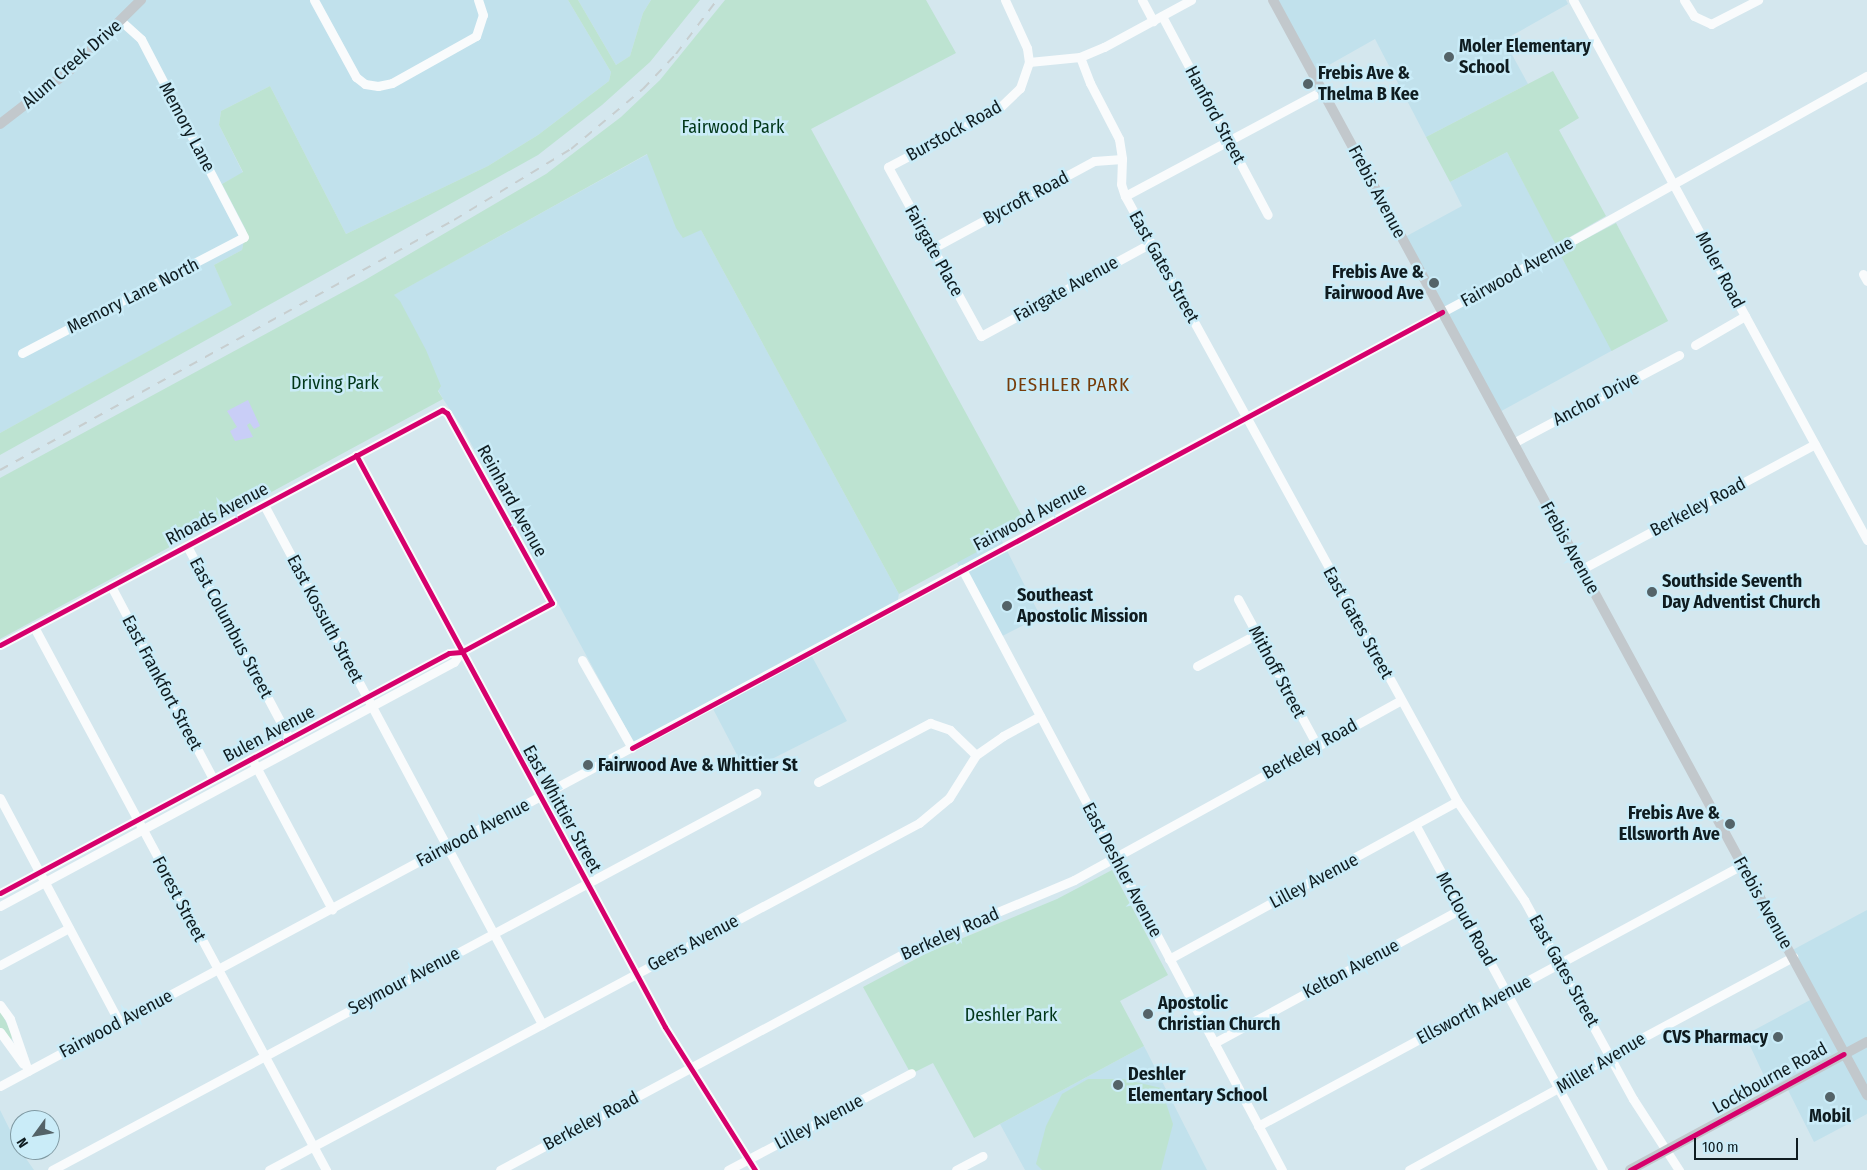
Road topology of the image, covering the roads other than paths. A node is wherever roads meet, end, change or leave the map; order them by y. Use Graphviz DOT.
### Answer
graph roads {
  1 [pos="142,0"];
  2 [pos="314,0"];
  3 [pos="478,0"];
  4 [pos="1005,0"];
  5 [pos="1142,0"];
  6 [pos="1191,0"];
  7 [pos="1273,0"];
  8 [pos="1572,0"];
  9 [pos="1684,0"];
  10 [pos="1758,0"];
  11 [pos="1162,16"];
  12 [pos="1153,21"];
  13 [pos="122,22"];
  14 [pos="1080,57"];
  15 [pos="1029,62"];
  16 [pos="1867,76"];
  17 [pos="1322,91"];
  18 [pos="0,124"];
  19 [pos="1229,140"];
  20 [pos="1122,159"];
  21 [pos="888,167"];
  22 [pos="1674,184"];
  23 [pos="1125,196"];
  24 [pos="1268,215"];
  25 [pos="244,237"];
  26 [pos="1150,243"];
  27 [pos="932,248"];
  28 [pos="1442,312"];
  29 [pos="1745,316"];
  30 [pos="981,336"];
  31 [pos="1695,345"];
  32 [pos="22,353"];
  33 [pos="1679,355"];
  34 [pos="447,413"];
  35 [pos="1245,416"];
  36 [pos="1513,443"];
  37 [pos="1815,444"];
  38 [pos="356,455"];
  39 [pos="264,504"];
  40 [pos="1867,540"];
  41 [pos="186,546"];
  42 [pos="962,569"];
  43 [pos="1582,569"];
  44 [pos="111,586"];
  45 [pos="1238,599"];
  46 [pos="552,603"];
  47 [pos="34,627"];
  48 [pos="1257,634"];
  49 [pos="0,646"];
  50 [pos="461,652"];
  51 [pos="582,660"];
  52 [pos="1197,666"];
  53 [pos="367,697"];
  54 [pos="1401,700"];
  55 [pos="372,707"];
  56 [pos="1040,716"];
  57 [pos="289,738"];
  58 [pos="1317,745"];
  59 [pos="632,748"];
  60 [pos="976,755"];
  61 [pos="252,758"];
  62 [pos="256,768"];
  63 [pos="213,779"];
  64 [pos="818,782"];
  65 [pos="756,793"];
  66 [pos="540,797"];
  67 [pos="0,798"];
  68 [pos="1456,801"];
  69 [pos="137,820"];
  70 [pos="1416,826"];
  71 [pos="142,830"];
  72 [pos="447,847"];
  73 [pos="1114,856"];
  74 [pos="1742,865"];
  75 [pos="40,872"];
  76 [pos="45,882"];
  77 [pos="587,883"];
  78 [pos="0,893"];
  79 [pos="0,906"];
  80 [pos="332,909"];
  81 [pos="1461,909"];
  82 [pos="69,928"];
  83 [pos="494,933"];
  84 [pos="1793,957"];
  85 [pos="1169,960"];
  86 [pos="1560,964"];
  87 [pos="0,965"];
  88 [pos="217,970"];
  89 [pos="635,974"];
  90 [pos="1506,993"];
  91 [pos="0,1005"];
  92 [pos="119,1022"];
  93 [pos="542,1024"];
  94 [pos="0,1032"];
  95 [pos="1867,1042"];
  96 [pos="1214,1043"];
  97 [pos="1844,1054"];
  98 [pos="1610,1056"];
  99 [pos="263,1057"];
  100 [pos="689,1068"];
  101 [pos="28,1071"];
  102 [pos="911,1073"];
  103 [pos="0,1086"];
  104 [pos="1558,1088"];
  105 [pos="1867,1095"];
  106 [pos="1258,1126"];
  107 [pos="312,1147"];
  108 [pos="1668,1150"];
  109 [pos="982,1156"];
  110 [pos="748,1159"];
  111 [pos="52,1170"];
  112 [pos="269,1170"];
  113 [pos="326,1170"];
  114 [pos="500,1170"];
  115 [pos="728,1170"];
  116 [pos="755,1170"];
  117 [pos="956,1170"];
  118 [pos="1282,1170"];
  119 [pos="1409,1170"];
  120 [pos="1603,1170"];
  121 [pos="1630,1170"];
  122 [pos="1679,1170"];
  1 -- 13 [label="main road, Alum Creek Drive"];
  2 -- 3 [label="street"];
  4 -- 15 [label="street"];
  5 -- 12 [label="street"];
  6 -- 11 [label="street"];
  7 -- 17 [label="main road, Frebis Avenue"];
  8 -- 22 [label="street, Moler Road"];
  9 -- 10 [label="street"];
  11 -- 12 [label="street"];
  11 -- 19 [label="street, Hanford Street"];
  12 -- 14 [label="street"];
  13 -- 18 [label="main road, Alum Creek Drive"];
  13 -- 25 [label="street, Memory Lane"];
  14 -- 15 [label="street"];
  14 -- 20 [label="street, East Gates Street"];
  15 -- 21 [label="street, Burstock Road"];
  16 -- 22 [label="street, Fairwood Avenue"];
  17 -- 19 [label="street"];
  17 -- 28 [label="main road, Frebis Avenue"];
  19 -- 23 [label="street"];
  19 -- 24 [label="street, Hanford Street"];
  20 -- 23 [label="street, East Gates Street"];
  20 -- 27 [label="street, Bycroft Road"];
  21 -- 27 [label="street, Fairgate Place"];
  22 -- 28 [label="street, Fairwood Avenue"];
  22 -- 29 [label="street, Moler Road"];
  23 -- 26 [label="street, East Gates Street"];
  25 -- 32 [label="street, Memory Lane North"];
  26 -- 30 [label="street, Fairgate Avenue"];
  26 -- 35 [label="street, East Gates Street"];
  27 -- 30 [label="street, Fairgate Place"];
  28 -- 35 [label="street, Fairwood Avenue"];
  28 -- 36 [label="main road, Frebis Avenue"];
  29 -- 31 [label="street"];
  29 -- 37 [label="street, Moler Road"];
  33 -- 36 [label="street, Anchor Drive"];
  34 -- 38 [label="street, Rhoads Avenue"];
  34 -- 46 [label="street, Reinhard Avenue"];
  35 -- 42 [label="street, Fairwood Avenue"];
  35 -- 54 [label="street, East Gates Street"];
  36 -- 43 [label="main road, Frebis Avenue"];
  37 -- 40 [label="street, Moler Road"];
  37 -- 43 [label="street, Berkeley Road"];
  38 -- 39 [label="street, Rhoads Avenue"];
  38 -- 50 [label="street, East Whittier Street"];
  39 -- 41 [label="street, Rhoads Avenue"];
  39 -- 53 [label="street, East Kossuth Street"];
  41 -- 44 [label="street, Rhoads Avenue"];
  41 -- 57 [label="street, East Columbus Street"];
  42 -- 56 [label="street, East Deshler Avenue"];
  42 -- 59 [label="street, Fairwood Avenue"];
  43 -- 74 [label="main road, Frebis Avenue"];
  44 -- 47 [label="street, Rhoads Avenue"];
  44 -- 63 [label="street, East Frankfort Street"];
  45 -- 48 [label="street, Mithoff Street"];
  46 -- 50 [label="street, Bulen Avenue"];
  47 -- 49 [label="street, Rhoads Avenue"];
  47 -- 69 [label="street, Forest Street"];
  48 -- 52 [label="street"];
  48 -- 58 [label="street, Mithoff Street"];
  50 -- 53 [label="street, Bulen Avenue"];
  50 -- 55 [label="street, Bulen Avenue"];
  50 -- 66 [label="street, East Whittier Street"];
  51 -- 59 [label="street"];
  53 -- 55 [label="street, East Kossuth Street"];
  53 -- 57 [label="street, Bulen Avenue"];
  54 -- 58 [label="street, Berkeley Road"];
  54 -- 68 [label="street, East Gates Street"];
  55 -- 62 [label="street, Bulen Avenue"];
  55 -- 72 [label="street, East Kossuth Street"];
  56 -- 60 [label="street, Geers Avenue"];
  56 -- 73 [label="street, East Deshler Avenue"];
  57 -- 61 [label="street, Bulen Avenue"];
  58 -- 73 [label="street, Berkeley Road"];
  59 -- 66 [label="street, Fairwood Avenue"];
  60 -- 64 [label="street"];
  60 -- 89 [label="street, Geers Avenue"];
  61 -- 62 [label="street"];
  61 -- 63 [label="street, Bulen Avenue"];
  62 -- 71 [label="street, Bulen Avenue"];
  62 -- 80 [label="street"];
  63 -- 69 [label="street, Bulen Avenue"];
  65 -- 77 [label="street, Seymour Avenue"];
  66 -- 72 [label="street, Fairwood Avenue"];
  66 -- 77 [label="street, East Whittier Street"];
  67 -- 75 [label="street"];
  68 -- 70 [label="street, Lilley Avenue"];
  68 -- 86 [label="street, East Gates Street"];
  69 -- 71 [label="street, Forest Street"];
  69 -- 75 [label="street, Bulen Avenue"];
  70 -- 81 [label="street, McCloud Road"];
  70 -- 85 [label="street, Lilley Avenue"];
  71 -- 76 [label="street, Bulen Avenue"];
  71 -- 88 [label="street, Forest Street"];
  72 -- 80 [label="street, Fairwood Avenue"];
  72 -- 83 [label="street, East Kossuth Street"];
  73 -- 85 [label="street, East Deshler Avenue"];
  73 -- 100 [label="street, Berkeley Road"];
  74 -- 84 [label="main road, Frebis Avenue"];
  74 -- 86 [label="street, Ellsworth Avenue"];
  75 -- 76 [label="street"];
  75 -- 78 [label="street, Bulen Avenue"];
  76 -- 79 [label="street, Bulen Avenue"];
  76 -- 82 [label="street"];
  77 -- 83 [label="street, Seymour Avenue"];
  77 -- 89 [label="street, East Whittier Street"];
  80 -- 88 [label="street, Fairwood Avenue"];
  81 -- 90 [label="street, McCloud Road"];
  81 -- 96 [label="street, Kelton Avenue"];
  82 -- 87 [label="street"];
  82 -- 92 [label="street"];
  83 -- 93 [label="street, East Kossuth Street"];
  83 -- 99 [label="street, Seymour Avenue"];
  84 -- 97 [label="main road, Frebis Avenue"];
  84 -- 98 [label="street, Miller Avenue"];
  85 -- 96 [label="street, East Deshler Avenue"];
  86 -- 90 [label="street, Ellsworth Avenue"];
  86 -- 98 [label="street, East Gates Street"];
  88 -- 92 [label="street, Fairwood Avenue"];
  88 -- 99 [label="street, Forest Street"];
  89 -- 93 [label="street, Geers Avenue"];
  89 -- 100 [label="street, East Whittier Street"];
  90 -- 104 [label="street, McCloud Road"];
  90 -- 106 [label="street, Ellsworth Avenue"];
  91 -- 101 [label="street"];
  92 -- 101 [label="street, Fairwood Avenue"];
  93 -- 107 [label="street, Geers Avenue"];
  94 -- 101 [label="street"];
  95 -- 97 [label="main road, Lockbourne Road"];
  96 -- 106 [label="street, East Deshler Avenue"];
  97 -- 105 [label="main road, Frebis Avenue"];
  97 -- 108 [label="main road, Lockbourne Road"];
  98 -- 104 [label="street, Miller Avenue"];
  98 -- 108 [label="street, East Gates Street"];
  99 -- 107 [label="street, Forest Street"];
  99 -- 111 [label="street, Seymour Avenue"];
  100 -- 110 [label="street, East Whittier Street"];
  100 -- 114 [label="street, Berkeley Road"];
  101 -- 103 [label="street, Fairwood Avenue"];
  102 -- 110 [label="street, Lilley Avenue"];
  104 -- 119 [label="street, Miller Avenue"];
  104 -- 120 [label="street, McCloud Road"];
  106 -- 118 [label="street, East Deshler Avenue"];
  107 -- 112 [label="street, Geers Avenue"];
  107 -- 113 [label="street, Forest Street"];
  108 -- 121 [label="main road, Lockbourne Road"];
  108 -- 122 [label="street, East Gates Street"];
  109 -- 117 [label="street"];
  110 -- 115 [label="street, Lilley Avenue"];
  110 -- 116 [label="street, East Whittier Street"];
}
